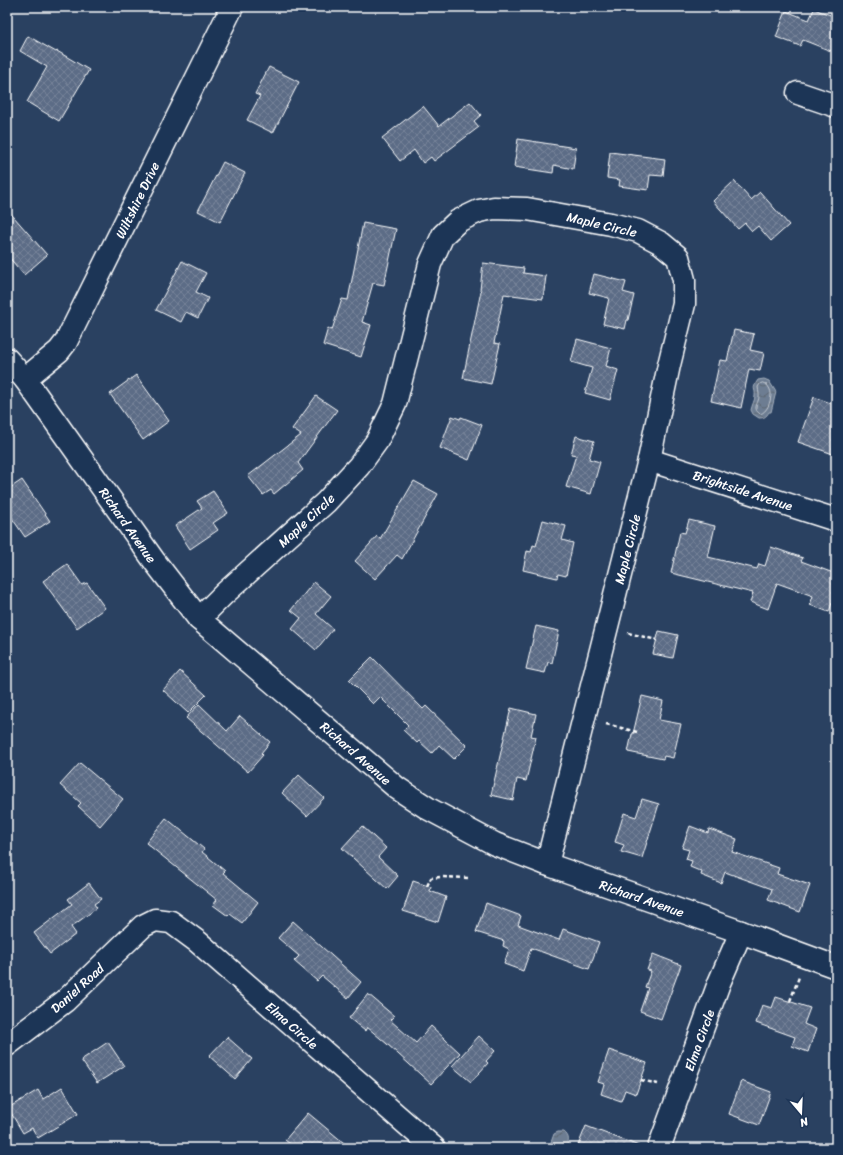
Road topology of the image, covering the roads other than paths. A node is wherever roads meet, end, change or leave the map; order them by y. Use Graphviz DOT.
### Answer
graph roads {
  1 [pos="232,7"];
  2 [pos="798,93"];
  3 [pos="836,106"];
  4 [pos="7,359"];
  5 [pos="25,380"];
  6 [pos="649,460"];
  7 [pos="836,520"];
  8 [pos="199,619"];
  9 [pos="547,864"];
  10 [pos="143,926"];
  11 [pos="741,932"];
  12 [pos="836,967"];
  13 [pos="7,1045"];
  14 [pos="434,1148"];
  15 [pos="659,1148"];
  1 -- 5 [label="street, Wiltshire Drive"];
  2 -- 3 [label="street"];
  4 -- 5 [label="street, Richard Avenue"];
  5 -- 8 [label="street, Richard Avenue"];
  6 -- 7 [label="street, Brightside Avenue"];
  6 -- 8 [label="street, Maple Circle"];
  6 -- 9 [label="street, Maple Circle"];
  8 -- 9 [label="street, Richard Avenue"];
  9 -- 11 [label="street, Richard Avenue"];
  10 -- 13 [label="street, Daniel Road"];
  10 -- 14 [label="street, Elma Circle"];
  11 -- 12 [label="street, Richard Avenue"];
  11 -- 15 [label="street, Elma Circle"];
}
